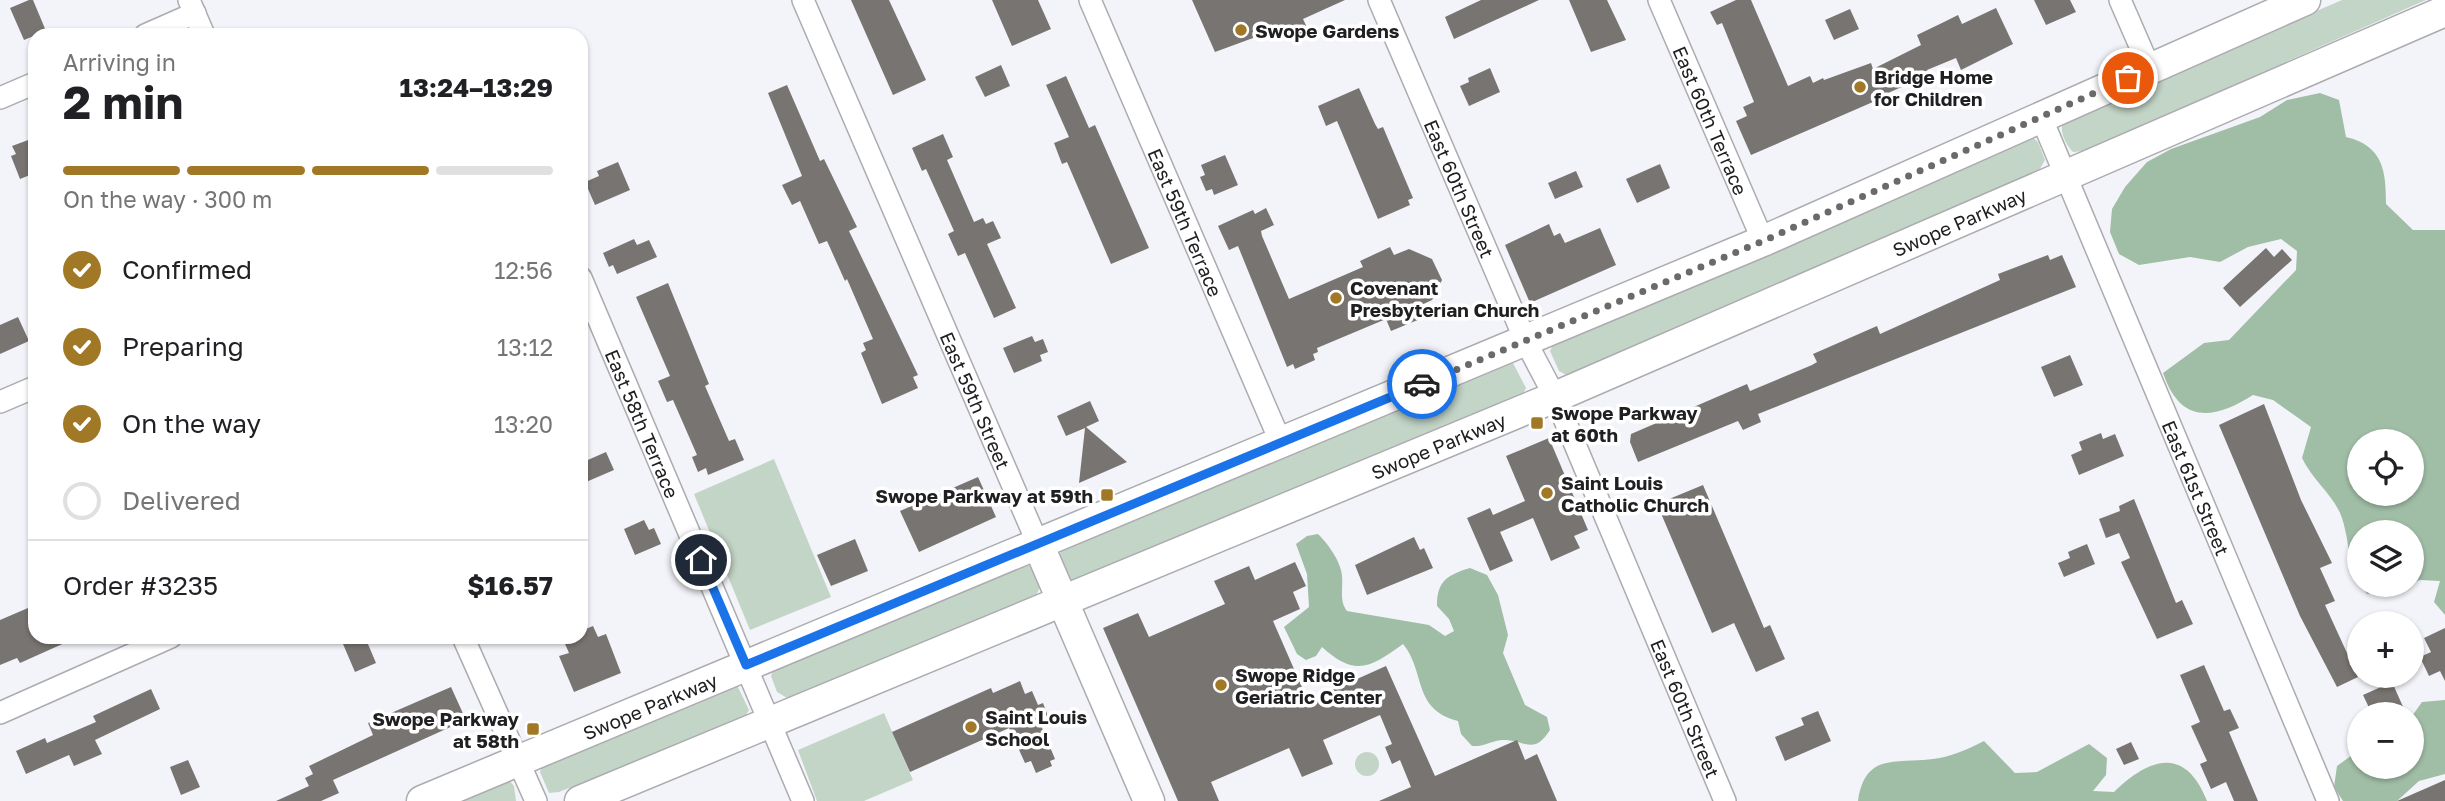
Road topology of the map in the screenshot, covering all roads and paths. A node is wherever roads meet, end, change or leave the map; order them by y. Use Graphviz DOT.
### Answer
graph roads {
  1 [pos="803,0"];
  2 [pos="1090,0"];
  3 [pos="1379,0"];
  4 [pos="1659,0"];
  5 [pos="2120,0"];
  6 [pos="2305,0"];
  7 [pos="192,7"];
  8 [pos="2445,12"];
  9 [pos="157,28"];
  10 [pos="201,28"];
  11 [pos="2150,69"];
  12 [pos="28,86"];
  13 [pos="0,98"];
  14 [pos="2041,117"];
  15 [pos="2066,177"];
  16 [pos="1763,241"];
  17 [pos="588,294"];
  18 [pos="1526,342"];
  19 [pos="28,390"];
  20 [pos="1555,397"];
  21 [pos="0,402"];
  22 [pos="1281,443"];
  23 [pos="1038,544"];
  24 [pos="1063,601"];
  25 [pos="154,644"];
  26 [pos="466,644"];
  27 [pos="746,665"];
  28 [pos="0,713"];
  29 [pos="770,724"];
  30 [pos="518,760"];
  31 [pos="422,801"];
  32 [pos="536,801"];
  33 [pos="580,801"];
  34 [pos="803,801"];
  35 [pos="1149,801"];
  36 [pos="1725,801"];
  37 [pos="2328,801"];
  1 -- 23 [label="street, East 59th Street"];
  2 -- 22 [label="street, East 59th Terrace"];
  3 -- 18 [label="street, East 60th Street"];
  4 -- 16 [label="street, East 60th Terrace"];
  5 -- 11 [label="street"];
  6 -- 11 [label="main road, Swope Parkway"];
  7 -- 9 [label="street"];
  7 -- 10 [label="street"];
  8 -- 15 [label="main road, Swope Parkway"];
  11 -- 14 [label="main road, Swope Parkway"];
  12 -- 13 [label="street"];
  14 -- 15 [label="street, East 61st Street"];
  14 -- 16 [label="main road, Swope Parkway"];
  15 -- 20 [label="main road, Swope Parkway"];
  15 -- 37 [label="street, East 61st Street"];
  16 -- 18 [label="main road, Swope Parkway"];
  17 -- 27 [label="street, East 58th Terrace"];
  18 -- 20 [label="street, East 60th Street"];
  18 -- 22 [label="main road, Swope Parkway"];
  19 -- 21 [label="street"];
  20 -- 24 [label="main road, Swope Parkway"];
  20 -- 36 [label="street, East 60th Street"];
  22 -- 23 [label="main road, Swope Parkway"];
  23 -- 24 [label="main road, East 59th Street"];
  23 -- 27 [label="main road, Swope Parkway"];
  24 -- 29 [label="main road, Swope Parkway"];
  24 -- 35 [label="main road, East 59th Street"];
  25 -- 28 [label="street"];
  26 -- 30 [label="street"];
  27 -- 29 [label="street, East 58th Terrace"];
  27 -- 30 [label="main road, Swope Parkway"];
  29 -- 33 [label="main road, Swope Parkway"];
  29 -- 34 [label="street, East 58th Terrace"];
  30 -- 31 [label="main road, Swope Parkway"];
  30 -- 32 [label="street"];
}
